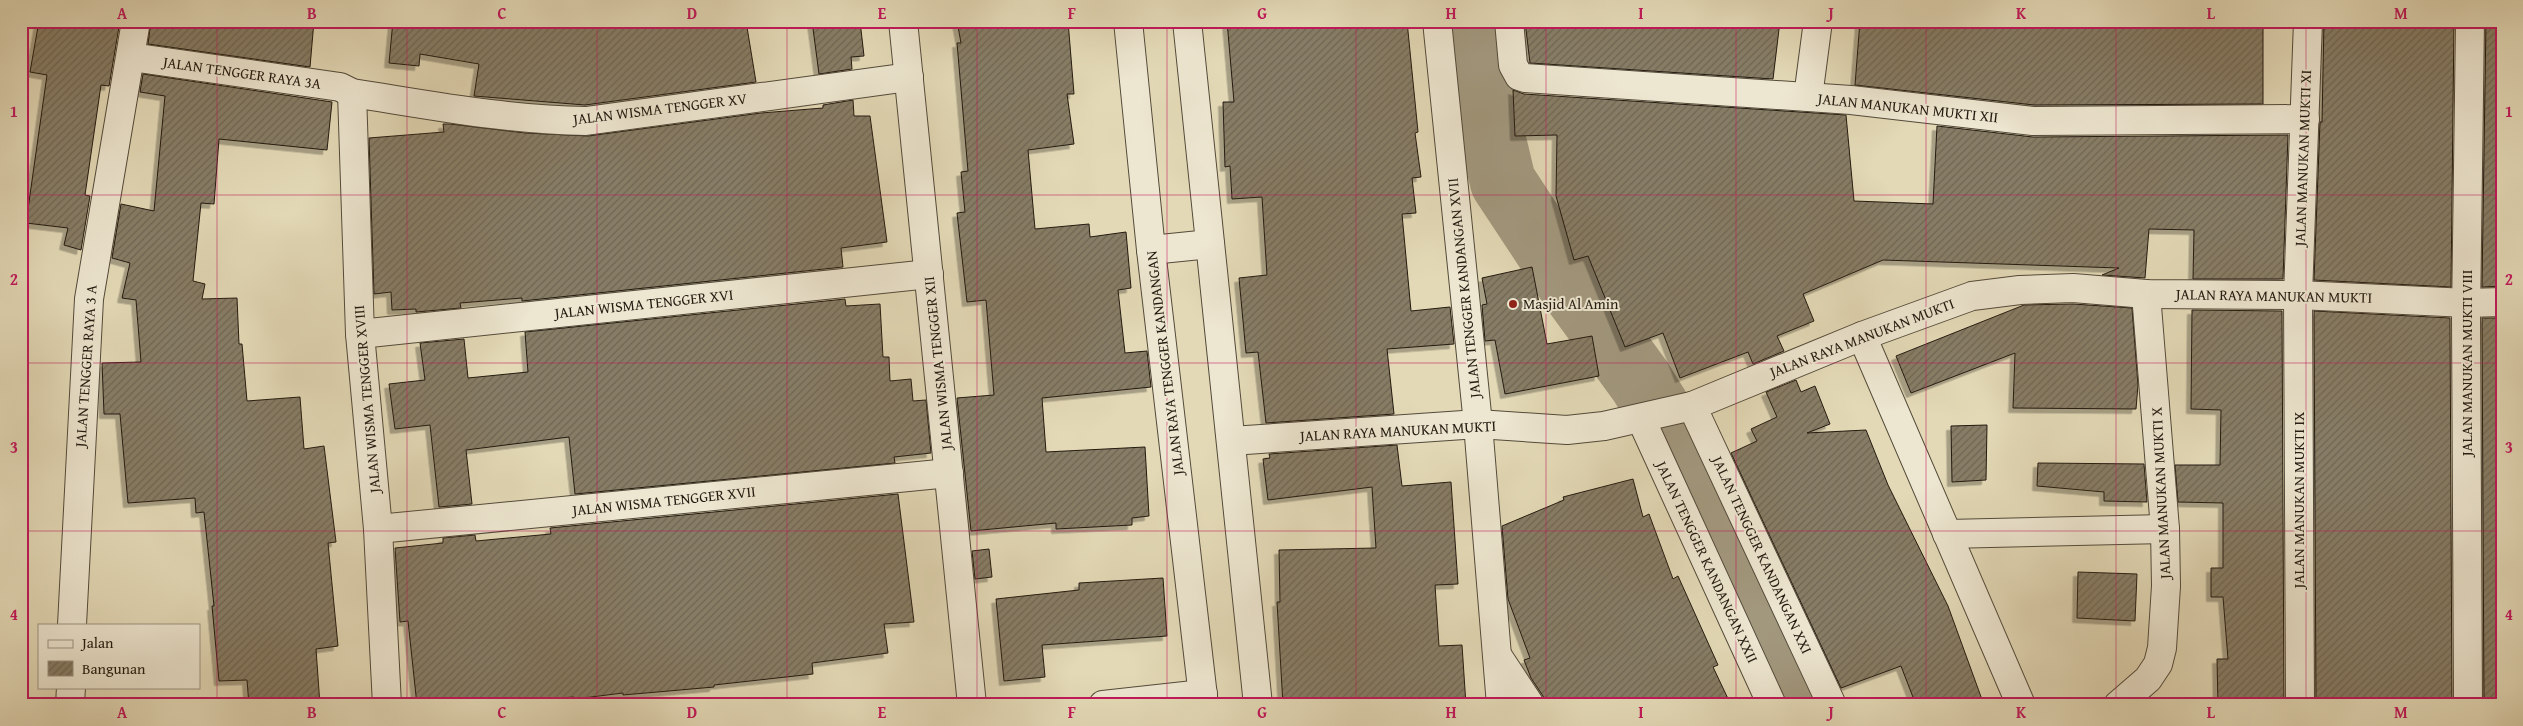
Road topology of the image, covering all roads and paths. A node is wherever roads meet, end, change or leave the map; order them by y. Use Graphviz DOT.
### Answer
graph roads {
  1 [pos="136,21"];
  2 [pos="903,21"];
  3 [pos="1128,21"];
  4 [pos="1186,21"];
  5 [pos="1437,21"];
  6 [pos="1508,21"];
  7 [pos="1818,21"];
  8 [pos="2308,21"];
  9 [pos="2470,21"];
  10 [pos="131,57"];
  11 [pos="909,76"];
  12 [pos="352,93"];
  13 [pos="1808,97"];
  14 [pos="2304,119"];
  15 [pos="1210,244"];
  16 [pos="1152,250"];
  17 [pos="929,274"];
  18 [pos="2146,294"];
  19 [pos="2298,295"];
  20 [pos="2502,302"];
  21 [pos="2467,303"];
  22 [pos="360,334"];
  23 [pos="1862,336"];
  24 [pos="1690,407"];
  25 [pos="1645,418"];
  26 [pos="1478,424"];
  27 [pos="1230,441"];
  28 [pos="949,473"];
  29 [pos="378,529"];
  30 [pos="2166,529"];
  31 [pos="1947,534"];
  32 [pos="72,624"];
  33 [pos="1498,657"];
  34 [pos="71,688"];
  35 [pos="1203,699"];
  36 [pos="70,705"];
  37 [pos="387,705"];
  38 [pos="972,705"];
  39 [pos="1102,705"];
  40 [pos="1258,705"];
  41 [pos="1502,705"];
  42 [pos="1530,705"];
  43 [pos="1772,705"];
  44 [pos="1832,705"];
  45 [pos="2021,705"];
  46 [pos="2118,705"];
  47 [pos="2300,705"];
  48 [pos="2468,705"];
  1 -- 10 [label="street, JALAN TENGGER RAYA 3 A"];
  2 -- 11 [label="street, JALAN WISMA TENGGER XII"];
  3 -- 16 [label="street, JALAN RAYA TENGGER KANDANGAN"];
  4 -- 15 [label="street"];
  5 -- 26 [label="street, JALAN TENGGER KANDANGAN XVII"];
  6 -- 13 [label="street, JALAN MANUKAN MUKTI XII"];
  7 -- 13 [label="street"];
  8 -- 14 [label="street, JALAN MANUKAN MUKTI XI"];
  9 -- 21 [label="street, JALAN MANUKAN MUKTI VIII"];
  10 -- 12 [label="street, JALAN TENGGER RAYA 3A"];
  10 -- 32 [label="street, JALAN TENGGER RAYA 3 A"];
  11 -- 12 [label="street, JALAN WISMA TENGGER XV"];
  11 -- 17 [label="street, JALAN WISMA TENGGER XII"];
  12 -- 22 [label="street, JALAN WISMA TENGGER XVIII"];
  13 -- 14 [label="street, JALAN MANUKAN MUKTI XII"];
  14 -- 19 [label="street, JALAN MANUKAN MUKTI XI"];
  15 -- 16 [label="street"];
  15 -- 27 [label="street"];
  16 -- 35 [label="street, JALAN RAYA TENGGER KANDANGAN"];
  17 -- 22 [label="street, JALAN WISMA TENGGER XVI"];
  17 -- 28 [label="street, JALAN WISMA TENGGER XII"];
  18 -- 19 [label="street, JALAN RAYA MANUKAN MUKTI"];
  18 -- 23 [label="street, JALAN RAYA MANUKAN MUKTI"];
  18 -- 30 [label="street, JALAN MANUKAN MUKTI X"];
  19 -- 21 [label="street, JALAN RAYA MANUKAN MUKTI"];
  19 -- 47 [label="street, JALAN MANUKAN MUKTI IX"];
  20 -- 21 [label="street, JALAN RAYA MANUKAN MUKTI"];
  21 -- 48 [label="street, JALAN MANUKAN MUKTI VIII"];
  22 -- 29 [label="street, JALAN WISMA TENGGER XVIII"];
  23 -- 24 [label="street, JALAN RAYA MANUKAN MUKTI"];
  23 -- 31 [label="street"];
  24 -- 25 [label="street, JALAN RAYA MANUKAN MUKTI"];
  24 -- 44 [label="street, JALAN TENGGER KANDANGAN XXI"];
  25 -- 26 [label="street, JALAN RAYA MANUKAN MUKTI"];
  25 -- 43 [label="street, JALAN TENGGER KANDANGAN XXII"];
  26 -- 27 [label="street, JALAN RAYA MANUKAN MUKTI"];
  26 -- 33 [label="street, JALAN TENGGER KANDANGAN XVII"];
  27 -- 40 [label="street"];
  28 -- 29 [label="street, JALAN WISMA TENGGER XVII"];
  28 -- 38 [label="street, JALAN WISMA TENGGER XII"];
  29 -- 37 [label="street, JALAN WISMA TENGGER XVIII"];
  30 -- 31 [label="street"];
  30 -- 46 [label="street, JALAN MANUKAN MUKTI X"];
  31 -- 45 [label="street"];
  33 -- 41 [label="street, JALAN TENGGER KANDANGAN XVII"];
  33 -- 42 [label="street"];
  34 -- 36 [label="street"];
  35 -- 39 [label="street"];
}
